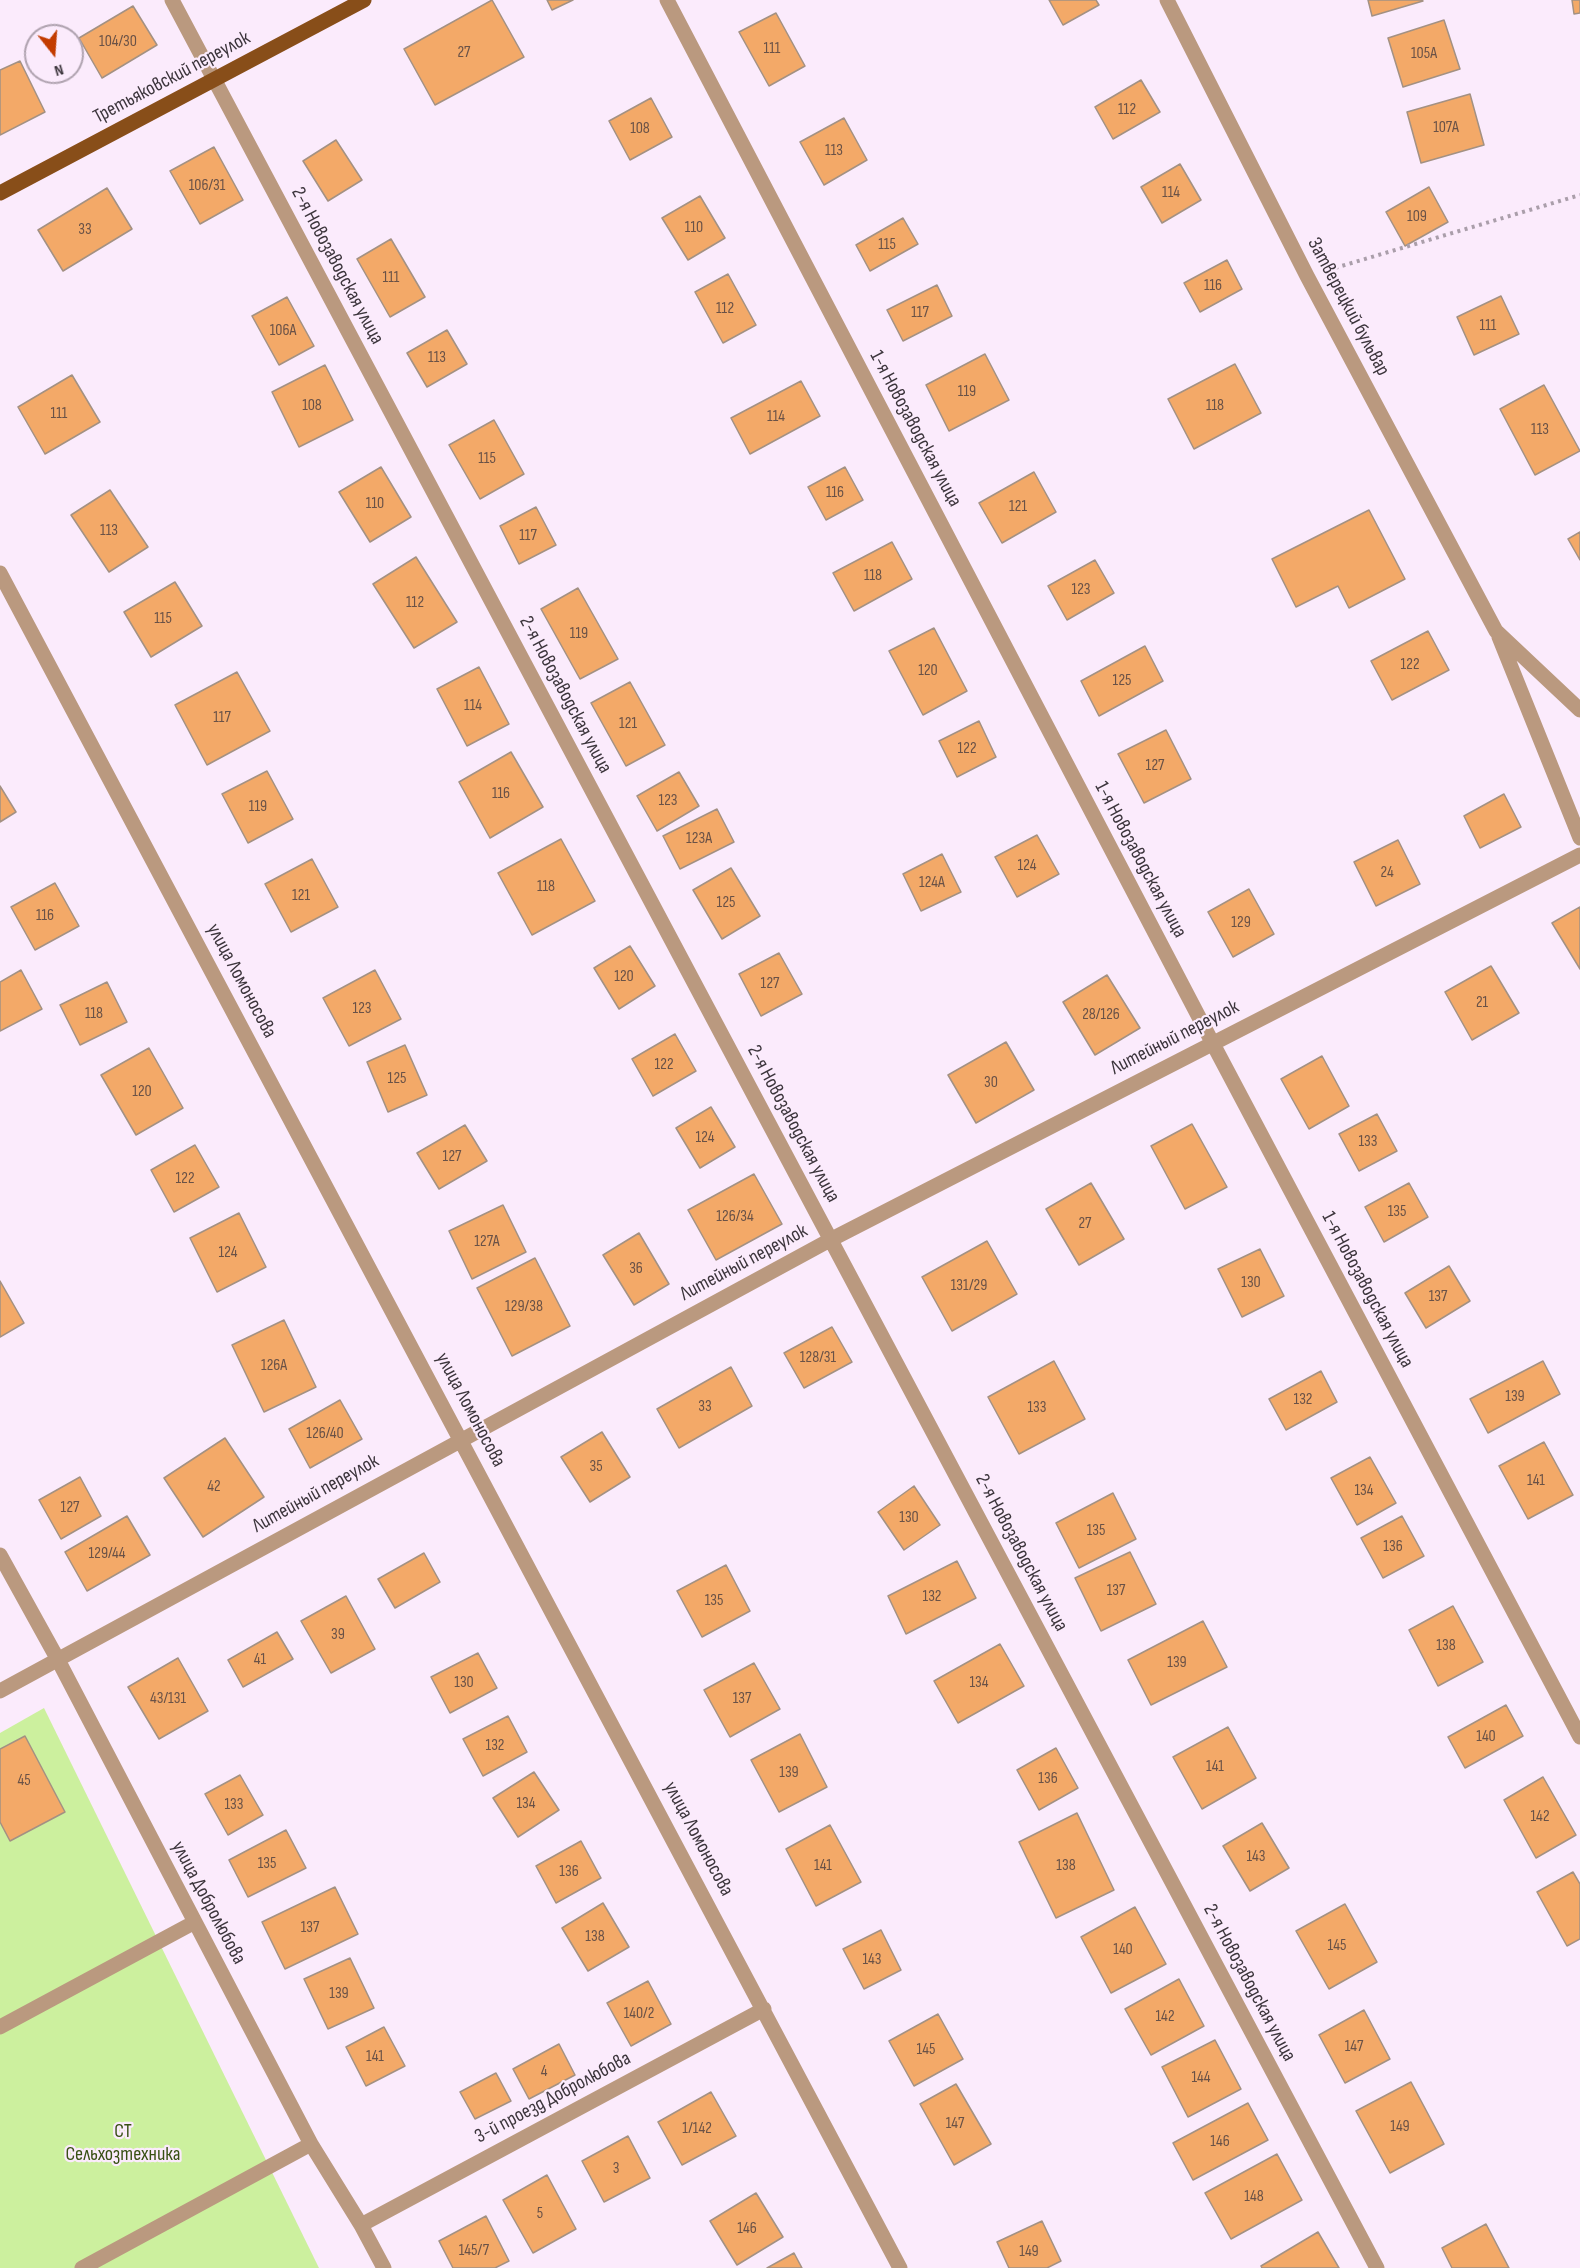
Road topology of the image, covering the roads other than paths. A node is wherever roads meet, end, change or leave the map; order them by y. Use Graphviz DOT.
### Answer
graph roads {
  1 [pos="172,0"];
  2 [pos="364,0"];
  3 [pos="667,0"];
  4 [pos="1167,0"];
  5 [pos="214,79"];
  6 [pos="0,193"];
  7 [pos="0,573"];
  8 [pos="1496,631"];
  9 [pos="1580,711"];
  10 [pos="1580,838"];
  11 [pos="1580,855"];
  12 [pos="1212,1042"];
  13 [pos="830,1240"];
  14 [pos="461,1439"];
  15 [pos="0,1555"];
  16 [pos="57,1658"];
  17 [pos="0,1691"];
  18 [pos="1580,1737"];
  19 [pos="195,1922"];
  20 [pos="764,2009"];
  21 [pos="0,2027"];
  22 [pos="311,2144"];
  23 [pos="362,2225"];
  24 [pos="82,2268"];
  25 [pos="384,2268"];
  26 [pos="900,2268"];
  27 [pos="1377,2268"];
  1 -- 5 [label="street, 2-я Новозаводская улица"];
  2 -- 5 [label="main road, Третьяковский переулок"];
  3 -- 12 [label="street, 1-я Новозаводская улица"];
  4 -- 8 [label="street, Затверецкий бульвар"];
  5 -- 6 [label="main road, Третьяковский переулок"];
  5 -- 13 [label="street, 2-я Новозаводская улица"];
  7 -- 14 [label="street, улица Ломоносова"];
  8 -- 9 [label="street, Затверецкий бульвар"];
  8 -- 10 [label="street, Затверецкий бульвар"];
  11 -- 12 [label="street, Литейный переулок"];
  12 -- 13 [label="street, Литейный переулок"];
  12 -- 18 [label="street, 1-я Новозаводская улица"];
  13 -- 14 [label="street, Литейный переулок"];
  13 -- 27 [label="street, 2-я Новозаводская улица"];
  14 -- 16 [label="street, Литейный переулок"];
  14 -- 20 [label="street, улица Ломоносова"];
  15 -- 16 [label="street, улица Добролюбова"];
  16 -- 17 [label="street, Литейный переулок"];
  16 -- 19 [label="street, улица Добролюбова"];
  19 -- 21 [label="street"];
  19 -- 22 [label="street, улица Добролюбова"];
  20 -- 23 [label="street, 3-й проезд Добролюбова"];
  20 -- 26 [label="street, улица Ломоносова"];
  22 -- 23 [label="street, улица Добролюбова"];
  22 -- 24 [label="street"];
  23 -- 25 [label="street, улица Добролюбова"];
}
